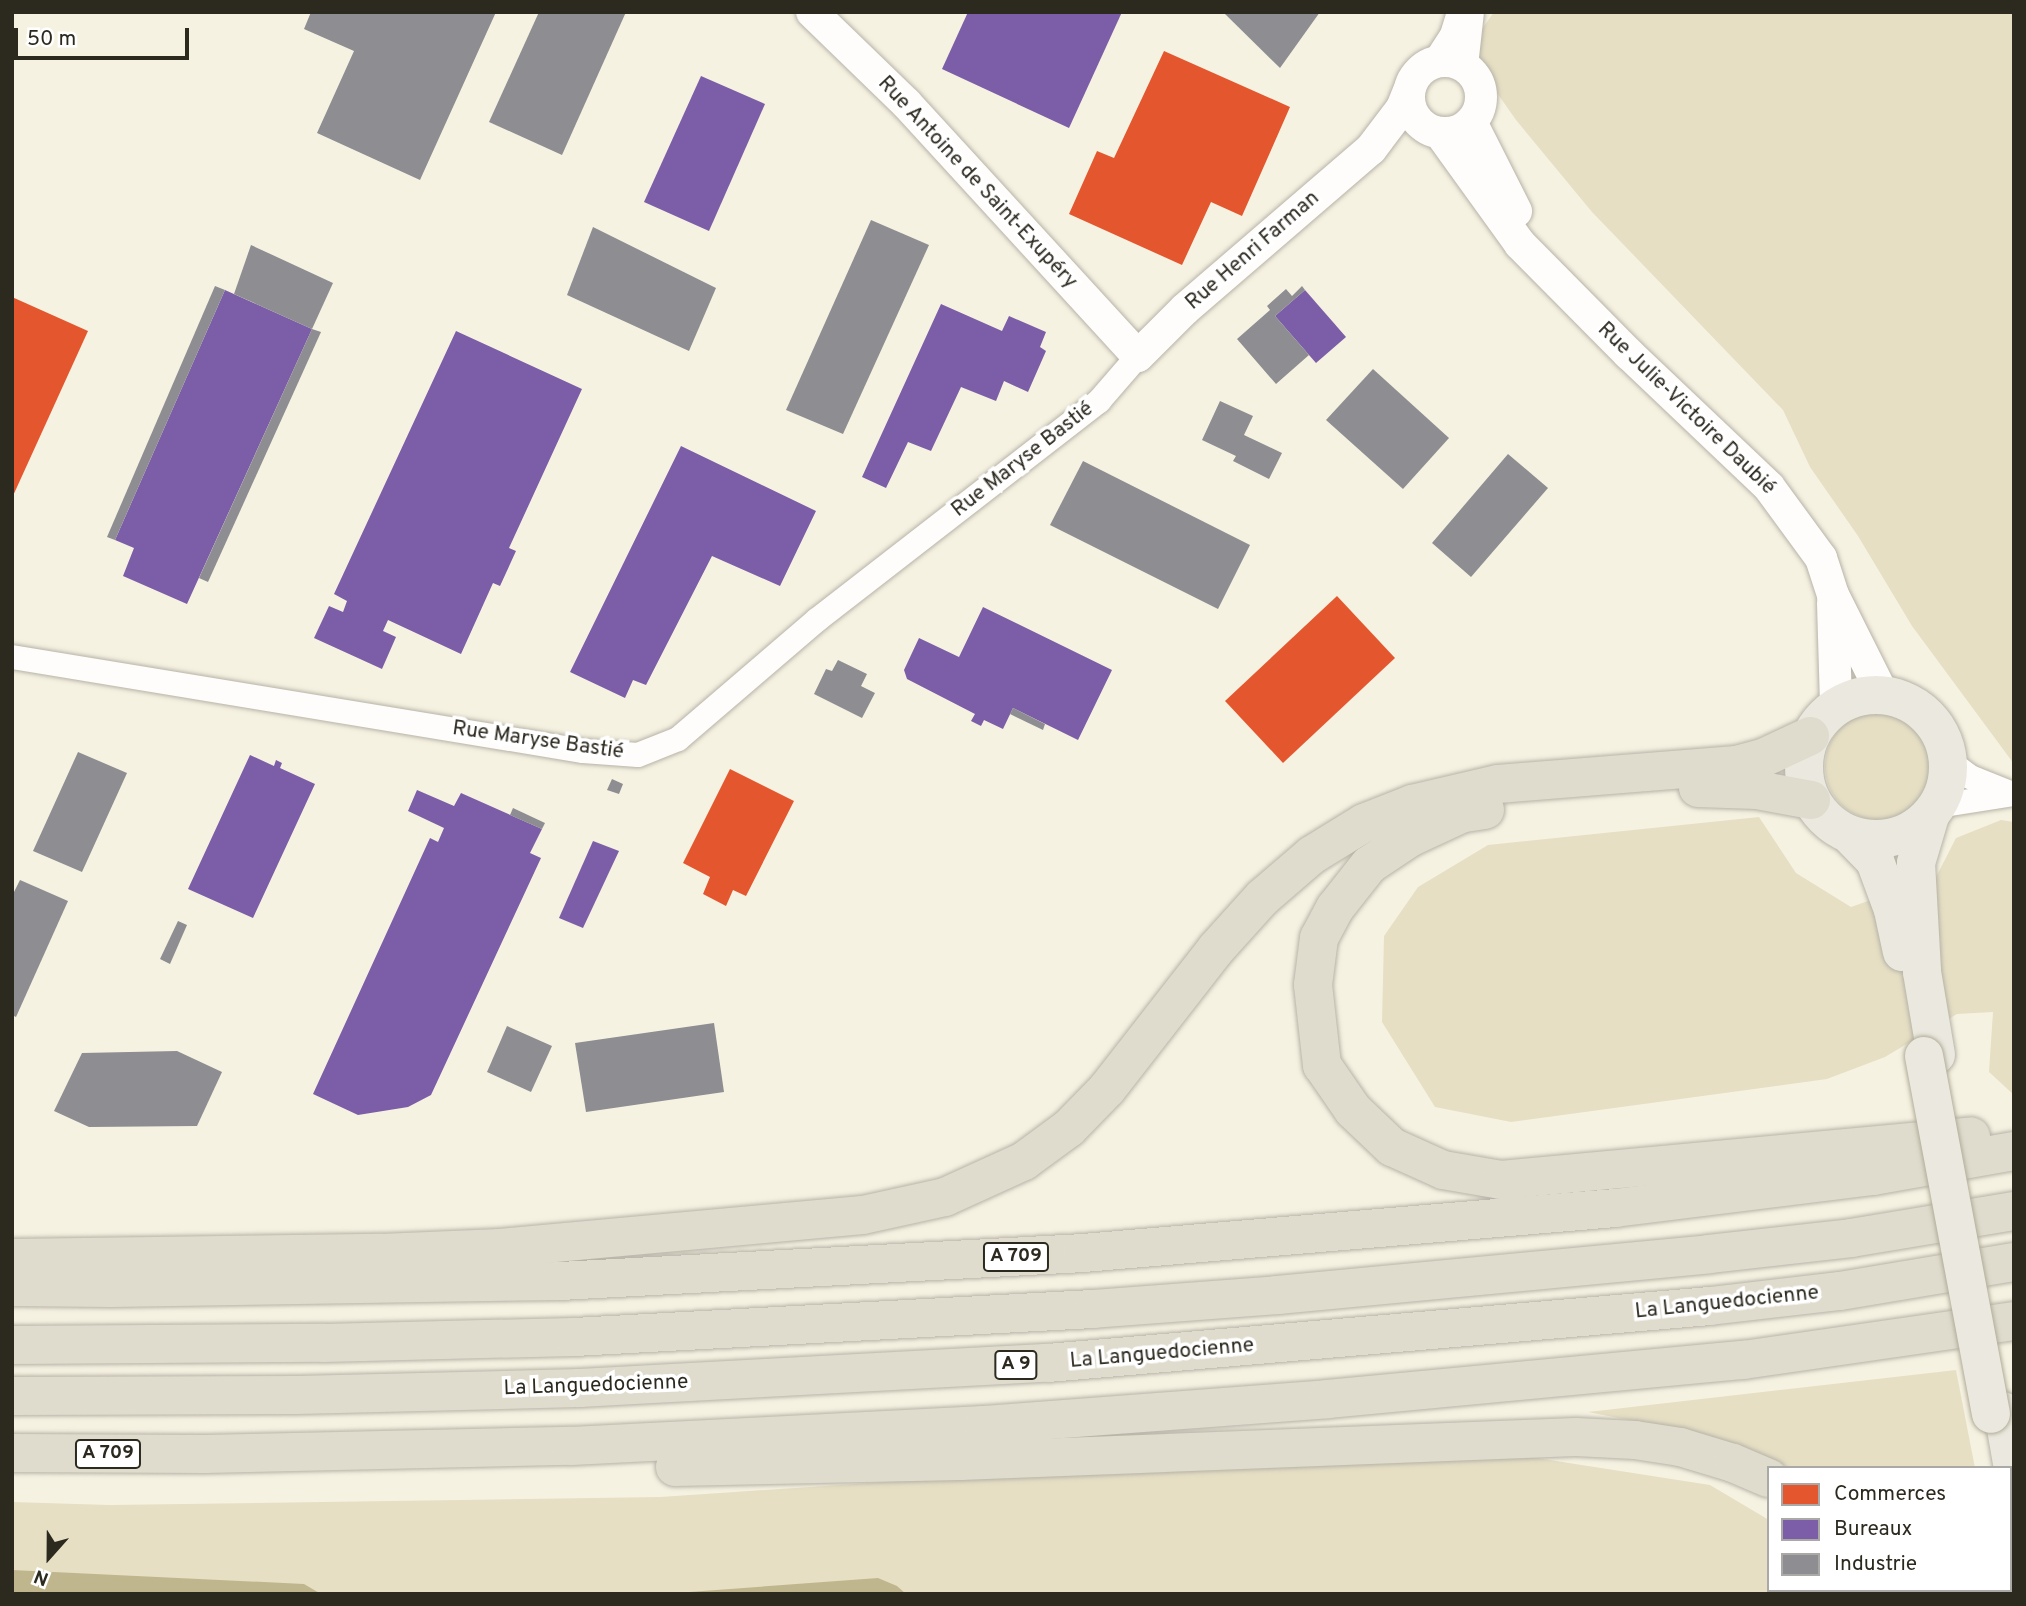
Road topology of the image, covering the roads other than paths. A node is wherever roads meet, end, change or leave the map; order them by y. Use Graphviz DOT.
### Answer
graph roads {
  1 [pos="812,12"];
  2 [pos="1459,12"];
  3 [pos="1472,12"];
  4 [pos="1435,61"];
  5 [pos="1466,66"];
  6 [pos="1409,91"];
  7 [pos="1471,122"];
  8 [pos="1430,129"];
  9 [pos="1371,149"];
  10 [pos="1544,269"];
  11 [pos="1138,356"];
  12 [pos="1833,595"];
  13 [pos="12,657"];
  14 [pos="1884,695"];
  15 [pos="1836,706"];
  16 [pos="1810,736"];
  17 [pos="1949,761"];
  18 [pos="2014,794"];
  19 [pos="1811,800"];
  20 [pos="1934,811"];
  21 [pos="1850,835"];
  22 [pos="1930,1056"];
  23 [pos="2014,1132"];
  24 [pos="2014,1151"];
  25 [pos="2014,1211"];
  26 [pos="12,1258"];
  27 [pos="2014,1262"];
  28 [pos="12,1287"];
  29 [pos="2014,1321"];
  30 [pos="12,1345"];
  31 [pos="12,1396"];
  32 [pos="1997,1413"];
  33 [pos="12,1453"];
  34 [pos="205,1454"];
  35 [pos="1999,1466"];
  36 [pos="2012,1466"];
  37 [pos="1767,1477"];
  1 -- 11 [label="street, Rue Antoine de Saint-Exupéry"];
  2 -- 4 [label="street"];
  3 -- 5 [label="street"];
  4 -- 5 [label="street"];
  4 -- 6 [label="street"];
  5 -- 7 [label="street"];
  6 -- 8 [label="street"];
  6 -- 9 [label="street, Rue Henri Farman"];
  7 -- 8 [label="street"];
  7 -- 10 [label="street, Rue Julie-Victoire Daubié"];
  8 -- 9 [label="street, Rue Henri Farman"];
  8 -- 10 [label="street, Rue Julie-Victoire Daubié"];
  9 -- 11 [label="street, Rue Henri Farman"];
  10 -- 12 [label="street, Rue Julie-Victoire Daubié"];
  11 -- 13 [label="street, Rue Maryse Bastié"];
  12 -- 14 [label="street, Rue Julie-Victoire Daubié"];
  12 -- 15 [label="street, Rue Julie-Victoire Daubié"];
  14 -- 15 [label="main road"];
  14 -- 17 [label="main road"];
  15 -- 16 [label="main road"];
  16 -- 19 [label="main road"];
  16 -- 26 [label="highway"];
  17 -- 18 [label="street"];
  17 -- 20 [label="main road"];
  18 -- 20 [label="street"];
  19 -- 21 [label="main road"];
  19 -- 23 [label="highway"];
  20 -- 21 [label="main road"];
  20 -- 22 [label="main road"];
  21 -- 22 [label="main road"];
  22 -- 32 [label="main road, bridge"];
  24 -- 28 [label="highway, A 709"];
  25 -- 30 [label="highway"];
  27 -- 31 [label="highway, La Languedocienne / A 9"];
  29 -- 34 [label="highway, A 709"];
  32 -- 35 [label="main road"];
  32 -- 36 [label="main road"];
  33 -- 34 [label="highway, A 709"];
  34 -- 37 [label="highway"];
}
